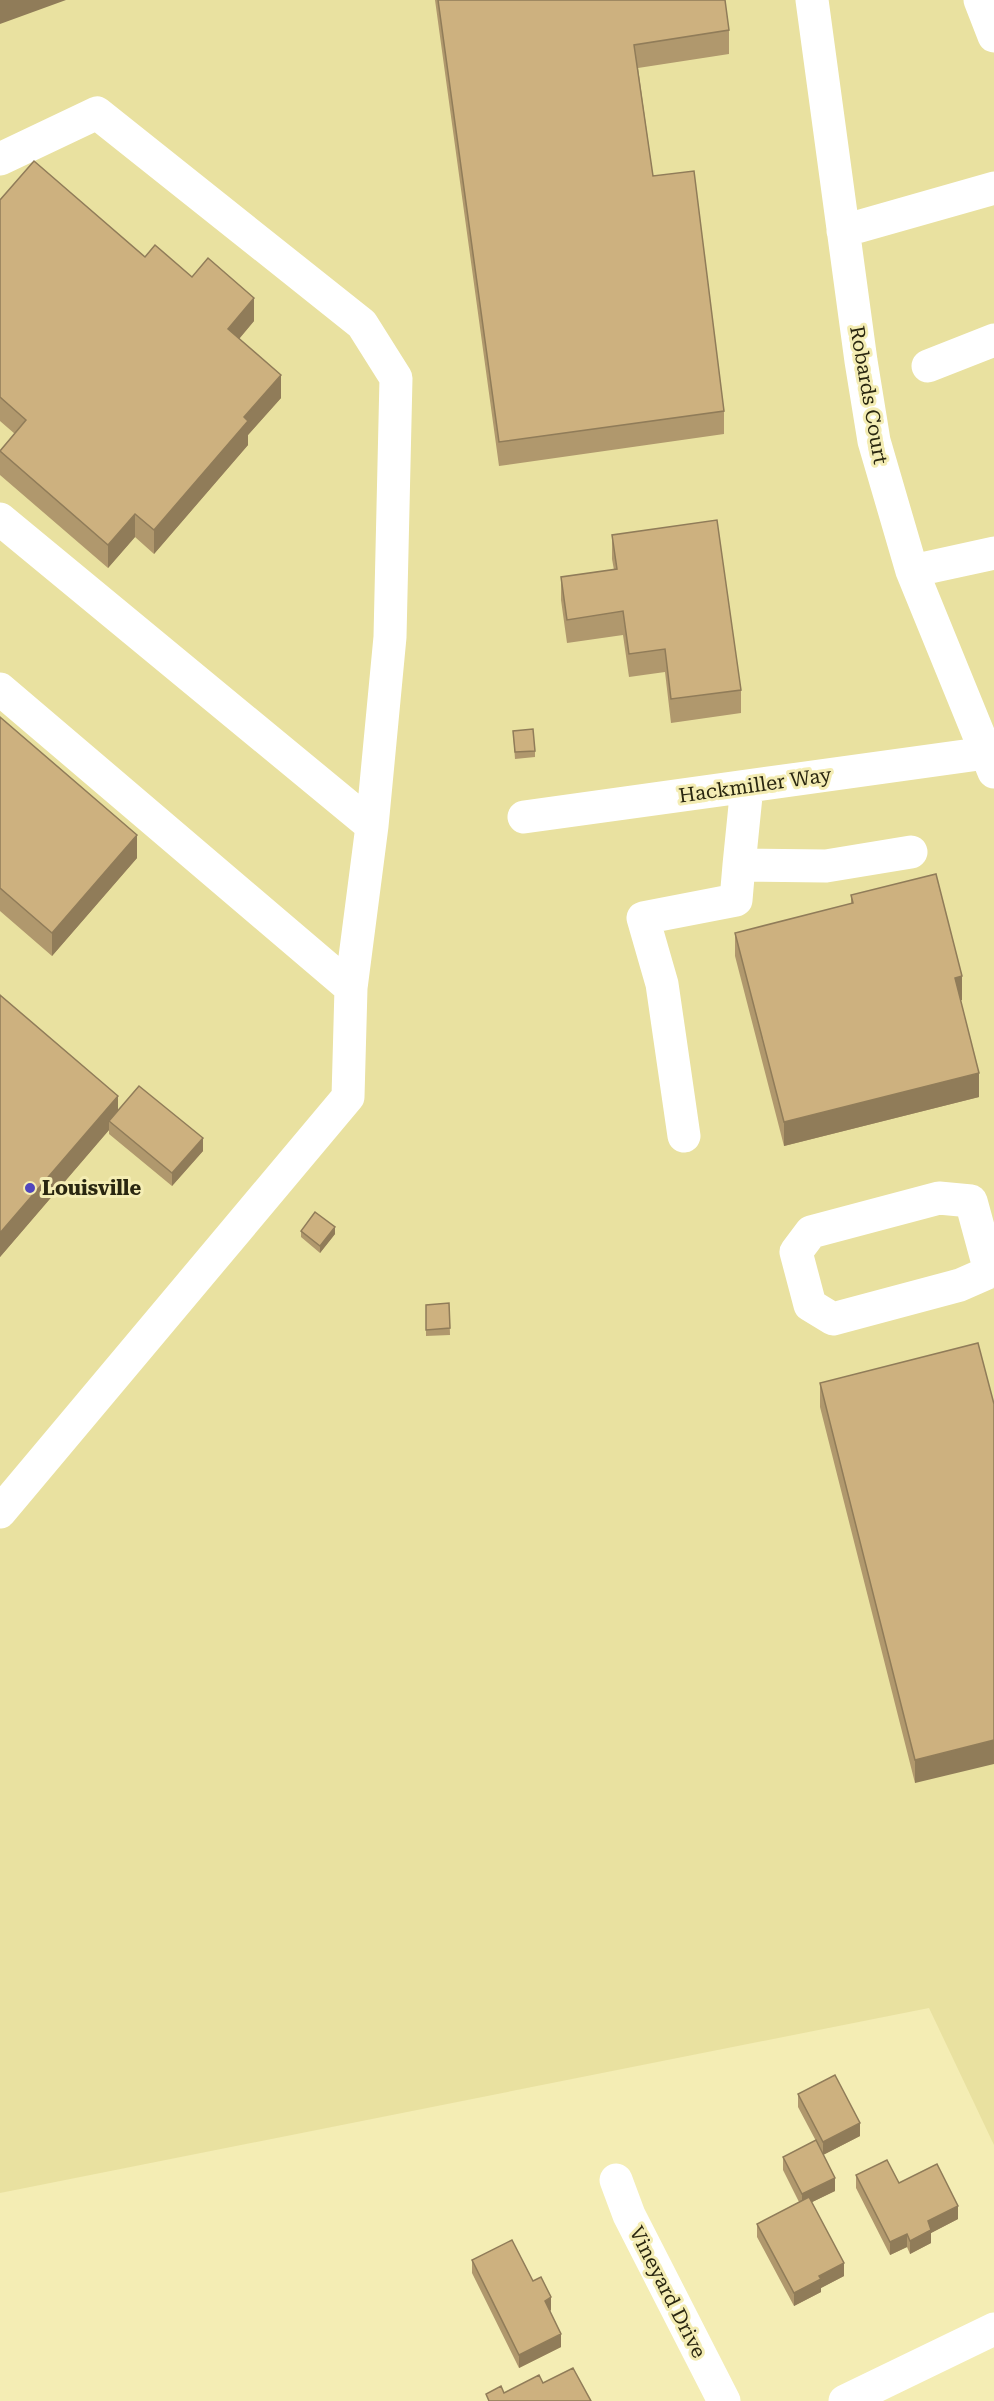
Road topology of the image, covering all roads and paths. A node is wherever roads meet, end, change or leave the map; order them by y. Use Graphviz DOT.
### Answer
graph roads {
  1 [pos="812,0"];
  2 [pos="980,0"];
  3 [pos="994,36"];
  4 [pos="0,159"];
  5 [pos="994,188"];
  6 [pos="843,231"];
  7 [pos="994,340"];
  8 [pos="928,366"];
  9 [pos="0,519"];
  10 [pos="994,553"];
  11 [pos="912,571"];
  12 [pos="0,689"];
  13 [pos="990,763"];
  14 [pos="747,786"];
  15 [pos="524,817"];
  16 [pos="372,826"];
  17 [pos="911,852"];
  18 [pos="739,865"];
  19 [pos="351,988"];
  20 [pos="684,1136"];
  21 [pos="992,1271"];
  22 [pos="0,1512"];
  23 [pos="616,2180"];
  24 [pos="994,2329"];
  25 [pos="724,2401"];
  26 [pos="845,2401"];
  1 -- 6 [label="street, Robards Court"];
  2 -- 3 [label="street"];
  4 -- 16 [label="street"];
  5 -- 6 [label="street"];
  6 -- 11 [label="street, Robards Court"];
  7 -- 8 [label="street"];
  9 -- 16 [label="street"];
  10 -- 11 [label="street"];
  11 -- 13 [label="street, Robards Court"];
  12 -- 19 [label="street"];
  13 -- 14 [label="street, Hackmiller Way"];
  14 -- 15 [label="street, Hackmiller Way"];
  14 -- 18 [label="street"];
  16 -- 19 [label="street"];
  17 -- 18 [label="street"];
  18 -- 20 [label="street"];
  19 -- 22 [label="street"];
  21 -- 21 [label="street"];
  23 -- 25 [label="street, Vineyard Drive"];
  24 -- 26 [label="street"];
}
